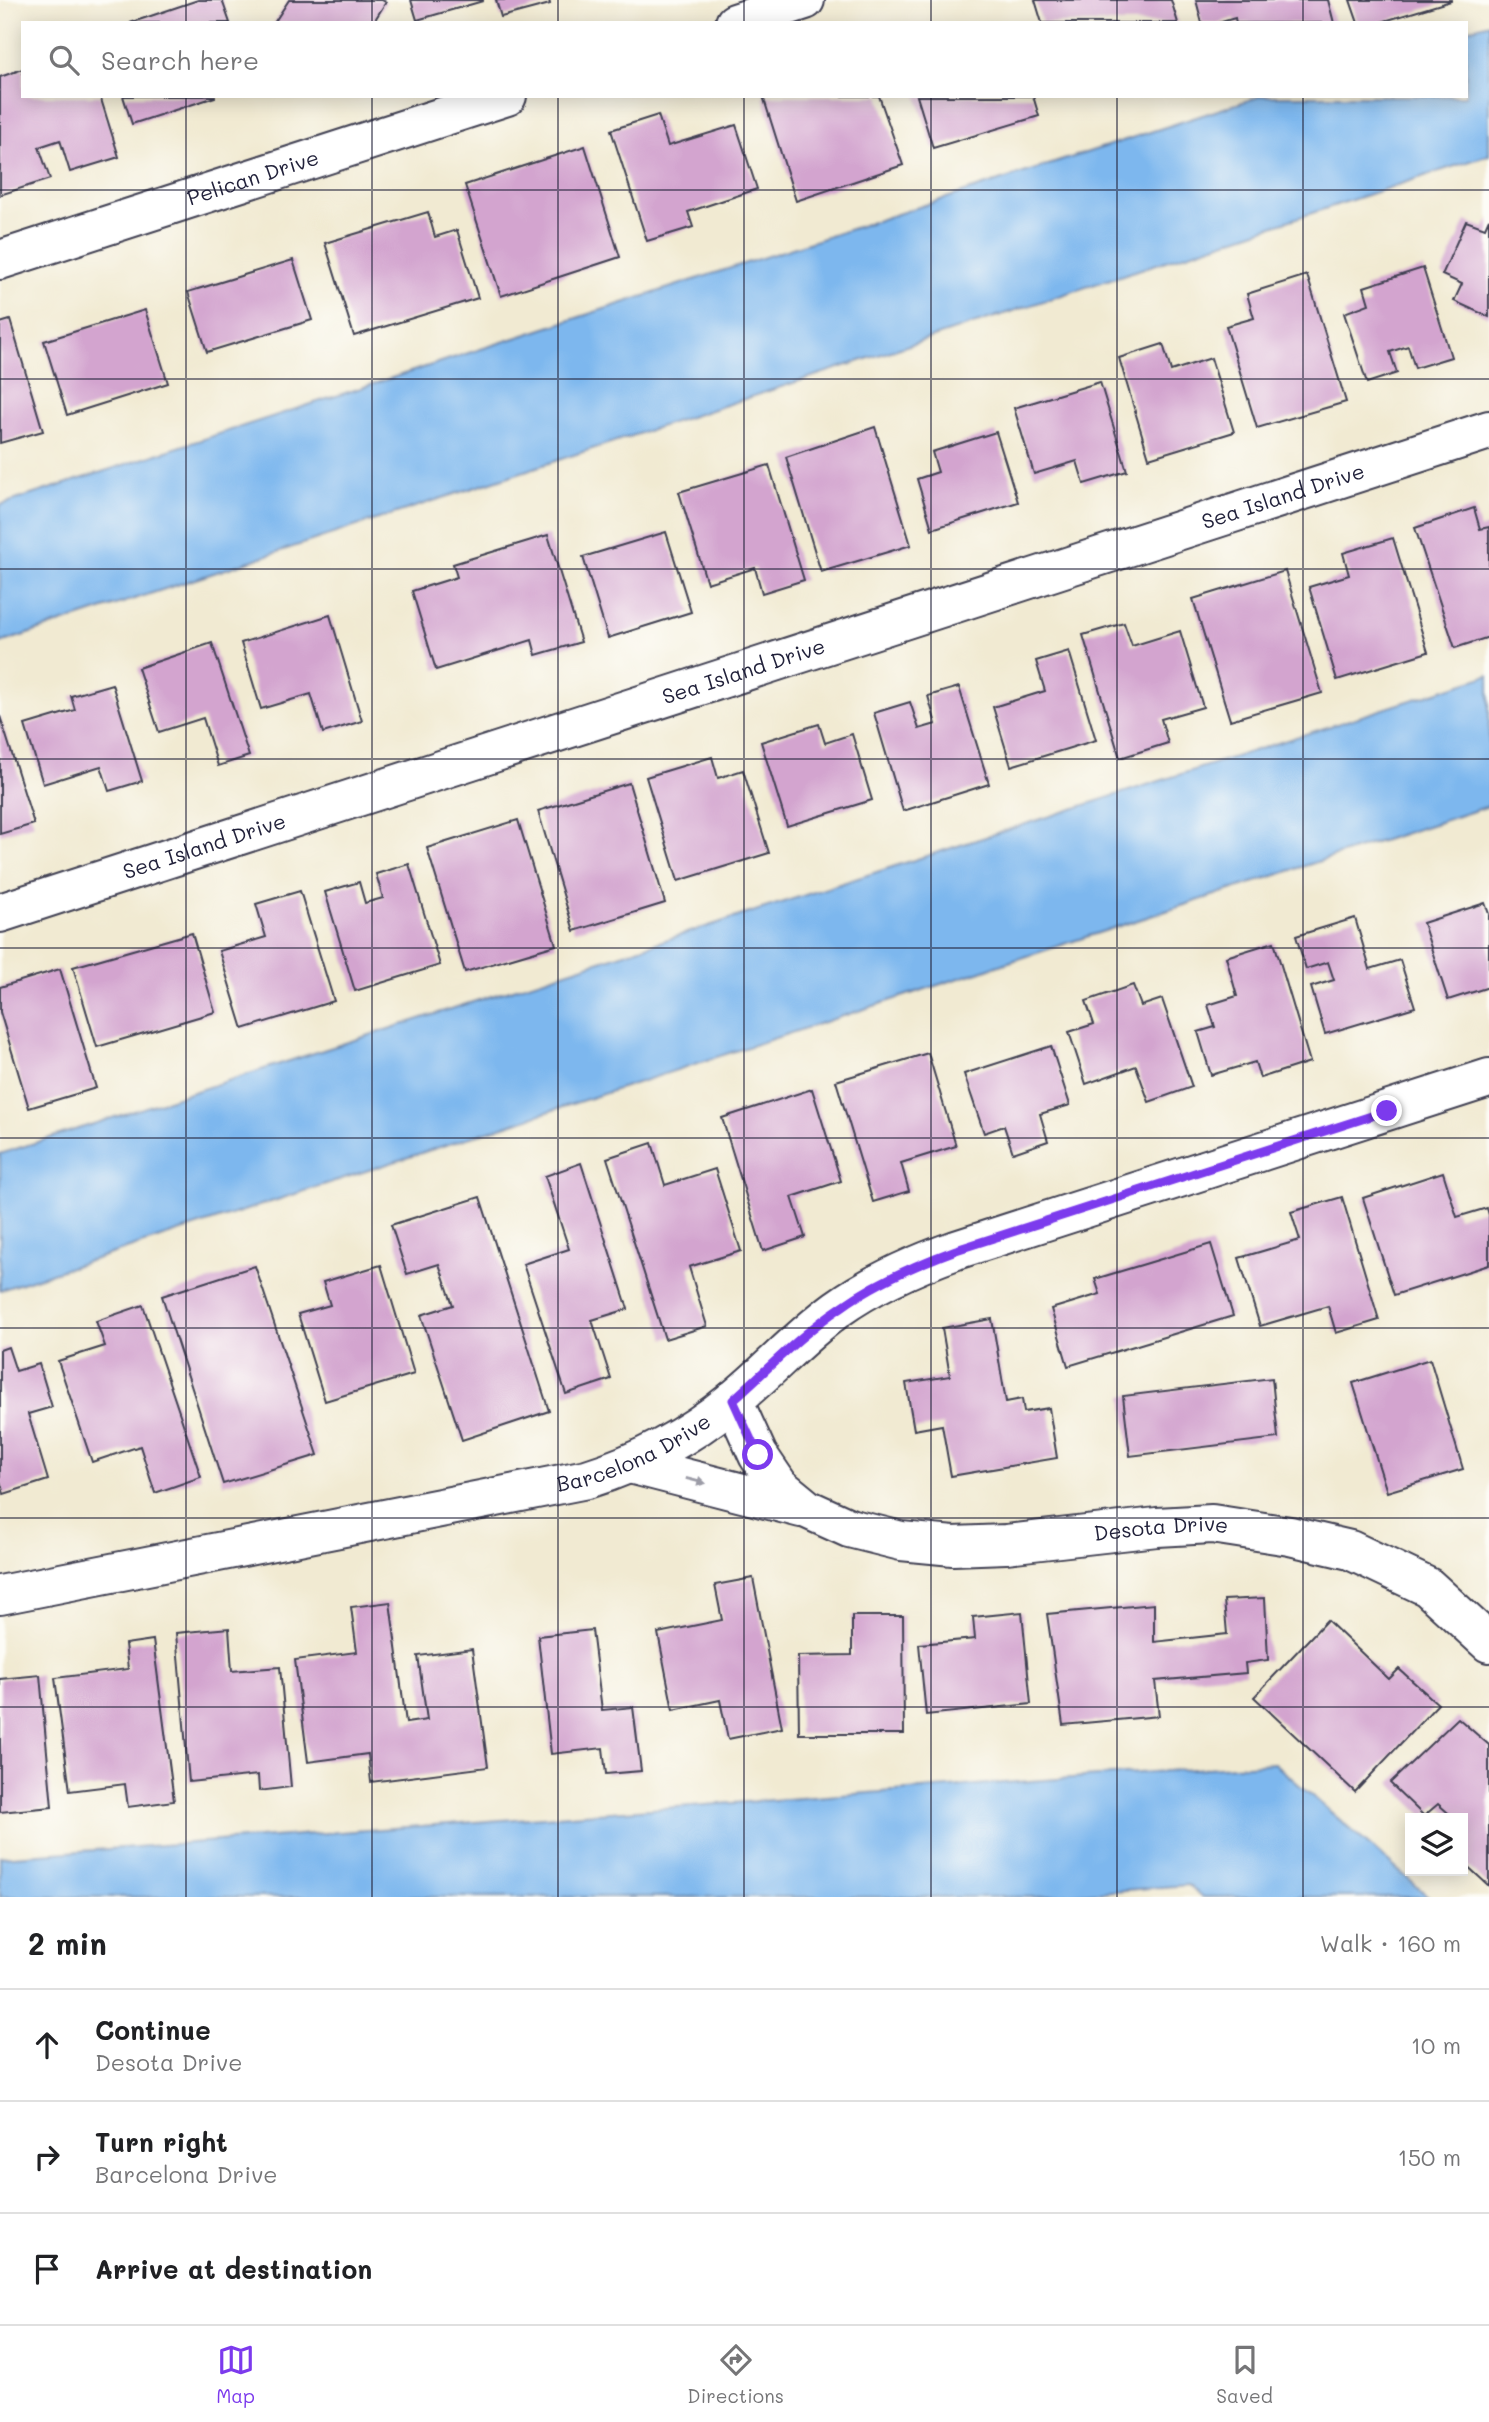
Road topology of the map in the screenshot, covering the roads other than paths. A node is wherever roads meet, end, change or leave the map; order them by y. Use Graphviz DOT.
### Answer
graph roads {
  1 [pos="805,0"];
  2 [pos="741,21"];
  3 [pos="501,98"];
  4 [pos="0,260"];
  5 [pos="1489,430"];
  6 [pos="0,913"];
  7 [pos="1489,1078"];
  8 [pos="733,1400"];
  9 [pos="630,1464"];
  10 [pos="807,1509"];
  11 [pos="0,1595"];
  12 [pos="1489,1643"];
  1 -- 2 [label="street"];
  3 -- 4 [label="street, Pelican Drive"];
  5 -- 6 [label="street, Sea Island Drive"];
  7 -- 8 [label="street, Barcelona Drive"];
  8 -- 9 [label="street, Barcelona Drive"];
  8 -- 10 [label="street, Desota Drive"];
  9 -- 10 [label="street, Desota Drive, one-way"];
  9 -- 11 [label="street, Barcelona Drive"];
  10 -- 12 [label="street, Desota Drive"];
}
